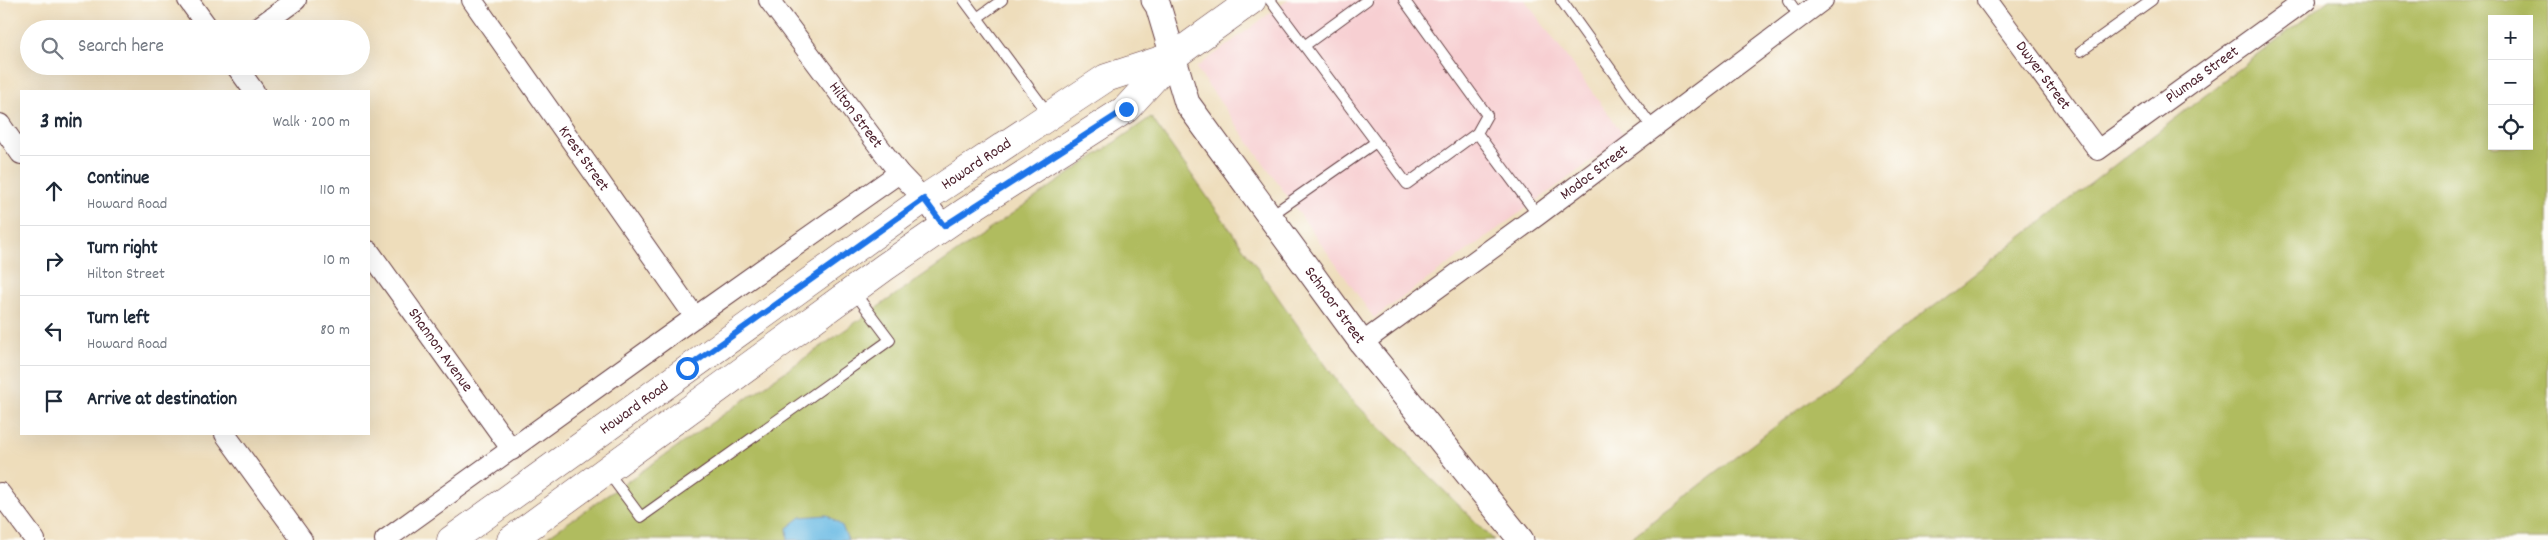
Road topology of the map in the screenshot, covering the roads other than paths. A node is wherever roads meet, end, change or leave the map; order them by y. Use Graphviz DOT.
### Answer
graph roads {
  1 [pos="188,0"];
  2 [pos="296,0"];
  3 [pos="472,0"];
  4 [pos="769,0"];
  5 [pos="964,0"];
  6 [pos="1002,0"];
  7 [pos="1154,0"];
  8 [pos="1252,0"];
  9 [pos="1270,0"];
  10 [pos="1367,0"];
  11 [pos="1404,0"];
  12 [pos="1560,0"];
  13 [pos="1788,0"];
  14 [pos="1823,0"];
  15 [pos="1987,0"];
  16 [pos="2152,0"];
  17 [pos="2306,0"];
  18 [pos="1800,17"];
  19 [pos="977,18"];
  20 [pos="202,20"];
  21 [pos="268,20"];
  22 [pos="1304,46"];
  23 [pos="2081,52"];
  24 [pos="1174,56"];
  25 [pos="242,75"];
  26 [pos="253,90"];
  27 [pos="1050,116"];
  28 [pos="0,124"];
  29 [pos="1653,128"];
  30 [pos="1477,133"];
  31 [pos="1376,142"];
  32 [pos="2098,150"];
  33 [pos="20,153"];
  34 [pos="899,173"];
  35 [pos="924,199"];
  36 [pos="1538,215"];
  37 [pos="1270,216"];
  38 [pos="944,226"];
  39 [pos="370,252"];
  40 [pos="853,290"];
  41 [pos="695,317"];
  42 [pos="1362,343"];
  43 [pos="687,368"];
  44 [pos="226,435"];
  45 [pos="512,450"];
  46 [pos="611,467"];
  47 [pos="0,493"];
  48 [pos="35,540"];
  49 [pos="302,540"];
  50 [pos="386,540"];
  51 [pos="451,540"];
  52 [pos="511,540"];
  53 [pos="1521,540"];
  1 -- 20 [label="street"];
  2 -- 21 [label="street"];
  3 -- 41 [label="street, Krest Street"];
  4 -- 34 [label="street, Hilton Street"];
  5 -- 19 [label="lane"];
  6 -- 19 [label="lane"];
  7 -- 24 [label="street, Schnoor Street"];
  8 -- 24 [label="main road, Howard Road"];
  9 -- 22 [label="lane"];
  10 -- 22 [label="lane"];
  11 -- 30 [label="lane"];
  12 -- 29 [label="lane"];
  13 -- 18 [label="lane"];
  14 -- 18 [label="street, Modoc Street"];
  15 -- 32 [label="street, Dwyer Street"];
  16 -- 23 [label="lane"];
  17 -- 32 [label="street, Plumas Street"];
  18 -- 29 [label="street, Modoc Street"];
  19 -- 27 [label="lane"];
  22 -- 31 [label="lane"];
  24 -- 27 [label="main road, Howard Road"];
  24 -- 37 [label="street, Schnoor Street"];
  24 -- 38 [label="main road, Howard Road"];
  25 -- 26 [label="street"];
  27 -- 35 [label="main road, Howard Road"];
  28 -- 33 [label="street"];
  29 -- 36 [label="street, Modoc Street"];
  30 -- 31 [label="lane"];
  30 -- 36 [label="lane"];
  31 -- 37 [label="lane"];
  34 -- 35 [label="street, Hilton Street"];
  34 -- 41 [label="street"];
  35 -- 38 [label="street, Hilton Street"];
  35 -- 43 [label="main road, Howard Road"];
  36 -- 42 [label="street, Modoc Street"];
  37 -- 42 [label="street, Schnoor Street"];
  38 -- 40 [label="main road, Howard Road"];
  39 -- 45 [label="street, Shannon Avenue"];
  40 -- 46 [label="main road, Howard Road"];
  40 -- 46 [label="lane"];
  41 -- 45 [label="street"];
  42 -- 53 [label="street, Schnoor Street"];
  43 -- 46 [label="main road"];
  43 -- 51 [label="main road, Howard Road"];
  44 -- 49 [label="street"];
  45 -- 50 [label="street"];
  46 -- 52 [label="main road, Howard Road"];
  47 -- 48 [label="street"];
}
